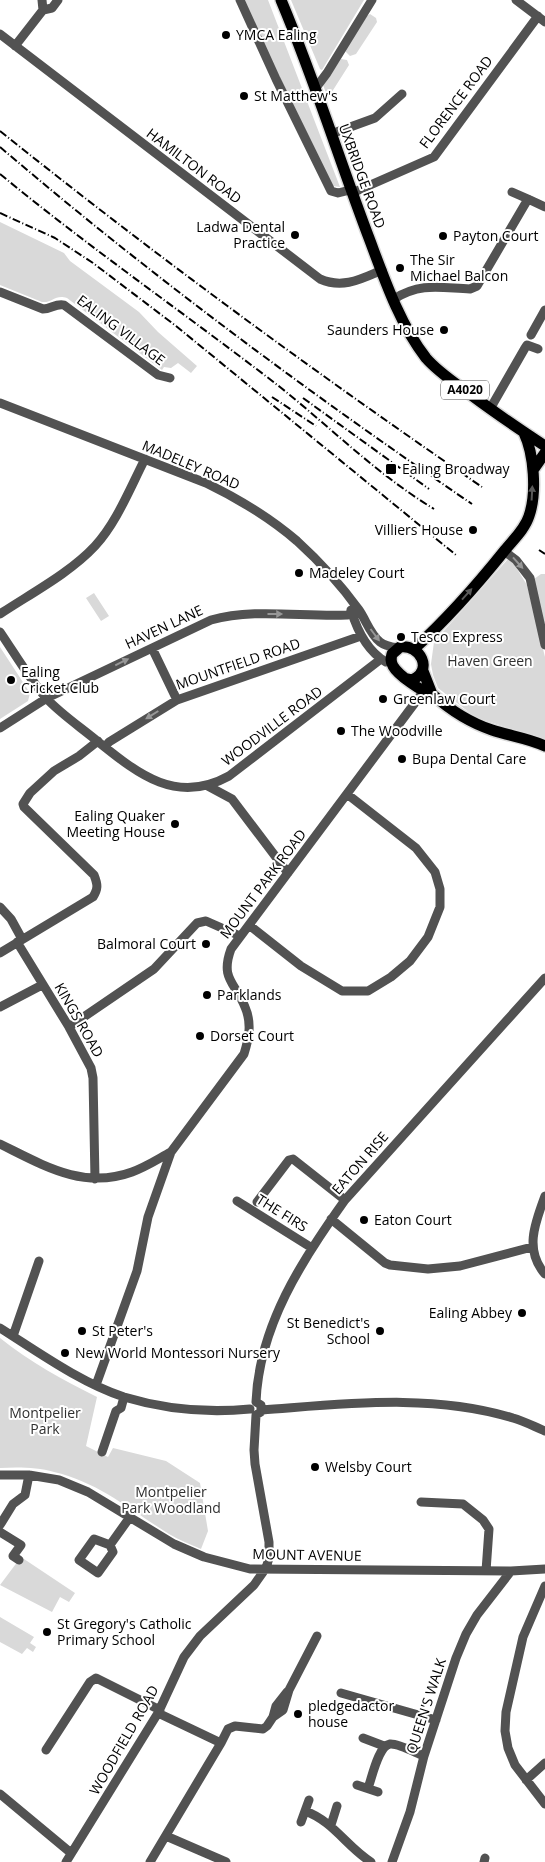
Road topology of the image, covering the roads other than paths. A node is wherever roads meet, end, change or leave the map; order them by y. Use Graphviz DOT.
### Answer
graph roads {
  1 [pos="42,0"];
  2 [pos="58,0"];
  3 [pos="240,0"];
  4 [pos="281,0"];
  5 [pos="372,0"];
  6 [pos="516,0"];
  7 [pos="43,10"];
  8 [pos="541,19"];
  9 [pos="0,34"];
  10 [pos="15,46"];
  11 [pos="315,89"];
  12 [pos="402,94"];
  13 [pos="331,134"];
  14 [pos="351,191"];
  15 [pos="512,192"];
  16 [pos="528,199"];
  17 [pos="545,207"];
  18 [pos="382,270"];
  19 [pos="0,292"];
  20 [pos="395,302"];
  21 [pos="545,310"];
  22 [pos="531,335"];
  23 [pos="538,349"];
  24 [pos="170,378"];
  25 [pos="0,403"];
  26 [pos="490,409"];
  27 [pos="523,432"];
  28 [pos="545,446"];
  29 [pos="545,453"];
  30 [pos="145,459"];
  31 [pos="533,470"];
  32 [pos="504,550"];
  33 [pos="356,613"];
  34 [pos="0,614"];
  35 [pos="0,632"];
  36 [pos="361,636"];
  37 [pos="545,645"];
  38 [pos="152,648"];
  39 [pos="398,648"];
  40 [pos="414,649"];
  41 [pos="381,659"];
  42 [pos="393,666"];
  43 [pos="423,671"];
  44 [pos="407,679"];
  45 [pos="428,693"];
  46 [pos="47,698"];
  47 [pos="177,700"];
  48 [pos="0,728"];
  49 [pos="101,744"];
  50 [pos="545,746"];
  51 [pos="220,781"];
  52 [pos="206,785"];
  53 [pos="347,794"];
  54 [pos="232,799"];
  55 [pos="288,874"];
  56 [pos="0,907"];
  57 [pos="248,925"];
  58 [pos="240,936"];
  59 [pos="19,941"];
  60 [pos="0,953"];
  61 [pos="545,978"];
  62 [pos="42,985"];
  63 [pos="0,1007"];
  64 [pos="69,1027"];
  65 [pos="0,1144"];
  66 [pos="170,1152"];
  67 [pos="148,1165"];
  68 [pos="162,1173"];
  69 [pos="95,1179"];
  70 [pos="545,1196"];
  71 [pos="345,1200"];
  72 [pos="237,1201"];
  73 [pos="257,1202"];
  74 [pos="331,1219"];
  75 [pos="532,1247"];
  76 [pos="312,1248"];
  77 [pos="39,1261"];
  78 [pos="545,1274"];
  79 [pos="0,1328"];
  80 [pos="13,1336"];
  81 [pos="96,1385"];
  82 [pos="124,1397"];
  83 [pos="256,1409"];
  84 [pos="545,1431"];
  85 [pos="102,1452"];
  86 [pos="29,1474"];
  87 [pos="0,1475"];
  88 [pos="421,1502"];
  89 [pos="130,1517"];
  90 [pos="0,1525"];
  91 [pos="0,1532"];
  92 [pos="110,1545"];
  93 [pos="19,1560"];
  94 [pos="266,1568"];
  95 [pos="545,1569"];
  96 [pos="486,1571"];
  97 [pos="511,1571"];
  98 [pos="545,1586"];
  99 [pos="317,1636"];
  100 [pos="342,1693"];
  101 [pos="159,1711"];
  102 [pos="436,1720"];
  103 [pos="363,1738"];
  104 [pos="221,1743"];
  105 [pos="384,1746"];
  106 [pos="46,1750"];
  107 [pos="424,1756"];
  108 [pos="545,1763"];
  109 [pos="526,1780"];
  110 [pos="357,1784"];
  111 [pos="368,1788"];
  112 [pos="378,1792"];
  113 [pos="1,1797"];
  114 [pos="309,1800"];
  115 [pos="545,1804"];
  116 [pos="337,1806"];
  117 [pos="305,1811"];
  118 [pos="302,1822"];
  119 [pos="330,1825"];
  120 [pos="166,1836"];
  121 [pos="71,1853"];
  122 [pos="66,1862"];
  123 [pos="150,1862"];
  124 [pos="226,1862"];
  125 [pos="371,1862"];
  126 [pos="392,1862"];
  1 -- 7 [label="street"];
  2 -- 7 [label="street"];
  3 -- 14 [label="street"];
  4 -- 11 [label="main road, UXBRIDGE ROAD / A4020"];
  5 -- 11 [label="street"];
  6 -- 8 [label="street"];
  7 -- 10 [label="street"];
  8 -- 14 [label="street, FLORENCE ROAD"];
  9 -- 10 [label="street, HAMILTON ROAD"];
  10 -- 18 [label="street, HAMILTON ROAD"];
  11 -- 13 [label="main road, UXBRIDGE ROAD / A4020"];
  12 -- 13 [label="street"];
  13 -- 14 [label="main road, UXBRIDGE ROAD / A4020"];
  14 -- 18 [label="main road, UXBRIDGE ROAD / A4020"];
  15 -- 16 [label="street"];
  16 -- 17 [label="street"];
  16 -- 20 [label="street"];
  18 -- 20 [label="main road, UXBRIDGE ROAD / A4020"];
  19 -- 24 [label="street, EALING VILLAGE"];
  20 -- 26 [label="main road, A4020"];
  21 -- 22 [label="street"];
  23 -- 26 [label="street"];
  25 -- 30 [label="street, MADELEY ROAD"];
  26 -- 27 [label="main road, A4020"];
  27 -- 28 [label="main road, A4020"];
  27 -- 31 [label="main road"];
  29 -- 31 [label="main road"];
  30 -- 33 [label="street, MADELEY ROAD"];
  30 -- 34 [label="street"];
  32 -- 31 [label="main road, one-way"];
  32 -- 37 [label="street, one-way"];
  40 -- 32 [label="main road, one-way"];
  33 -- 36 [label="street, MADELEY ROAD"];
  38 -- 33 [label="street, HAVEN LANE, one-way"];
  33 -- 39 [label="street, MADELEY ROAD, one-way"];
  35 -- 46 [label="street, WOODVILLE ROAD"];
  36 -- 41 [label="street, MADELEY ROAD"];
  36 -- 47 [label="street, MOUNTFIELD ROAD"];
  46 -- 38 [label="street, HAVEN LANE, one-way"];
  38 -- 47 [label="street"];
  39 -- 40 [label="main road"];
  39 -- 42 [label="main road"];
  40 -- 43 [label="main road"];
  41 -- 42 [label="street, MADELEY ROAD"];
  41 -- 51 [label="street, WOODVILLE ROAD"];
  42 -- 44 [label="main road"];
  43 -- 44 [label="main road"];
  43 -- 45 [label="main road"];
  44 -- 45 [label="main road"];
  45 -- 50 [label="main road"];
  45 -- 53 [label="street, MOUNT PARK ROAD"];
  46 -- 48 [label="street, HAVEN LANE"];
  46 -- 49 [label="street, WOODVILLE ROAD"];
  47 -- 49 [label="street, MOUNTFIELD ROAD, one-way"];
  49 -- 52 [label="street, WOODVILLE ROAD"];
  49 -- 59 [label="street, MOUNTFIELD ROAD"];
  51 -- 52 [label="street, WOODVILLE ROAD"];
  51 -- 54 [label="street"];
  52 -- 54 [label="street"];
  53 -- 55 [label="street, MOUNT PARK ROAD"];
  53 -- 57 [label="street"];
  54 -- 55 [label="street"];
  55 -- 57 [label="street, MOUNT PARK ROAD"];
  56 -- 59 [label="street, KINGS ROAD"];
  57 -- 58 [label="street, MOUNT PARK ROAD"];
  58 -- 64 [label="street"];
  58 -- 66 [label="street, MOUNT PARK ROAD"];
  59 -- 60 [label="street"];
  59 -- 62 [label="street, KINGS ROAD"];
  61 -- 71 [label="street, EATON RISE"];
  62 -- 63 [label="street"];
  62 -- 64 [label="street, KINGS ROAD"];
  64 -- 69 [label="street, KINGS ROAD"];
  65 -- 69 [label="street"];
  66 -- 67 [label="street"];
  66 -- 68 [label="street, MOUNT PARK ROAD"];
  67 -- 68 [label="street"];
  67 -- 69 [label="street"];
  68 -- 81 [label="street, MOUNT PARK ROAD"];
  70 -- 75 [label="street"];
  71 -- 73 [label="street"];
  71 -- 74 [label="street, EATON RISE"];
  72 -- 76 [label="street, THE FIRS"];
  74 -- 75 [label="street"];
  74 -- 76 [label="street, EATON RISE"];
  75 -- 78 [label="street"];
  76 -- 83 [label="street, EATON RISE"];
  77 -- 80 [label="street"];
  79 -- 80 [label="street"];
  80 -- 81 [label="street"];
  81 -- 82 [label="street"];
  82 -- 83 [label="street"];
  82 -- 85 [label="street"];
  83 -- 84 [label="street"];
  83 -- 94 [label="street, EATON RISE"];
  86 -- 87 [label="street, MOUNT AVENUE"];
  86 -- 89 [label="street, MOUNT AVENUE"];
  86 -- 90 [label="street"];
  88 -- 96 [label="street"];
  89 -- 92 [label="street"];
  89 -- 94 [label="street, MOUNT AVENUE"];
  91 -- 93 [label="street"];
  94 -- 96 [label="street, MOUNT AVENUE"];
  94 -- 101 [label="street, WOODFIELD ROAD"];
  95 -- 97 [label="street, MOUNT AVENUE"];
  96 -- 97 [label="street, MOUNT AVENUE"];
  97 -- 102 [label="street, QUEEN'S WALK"];
  98 -- 109 [label="street"];
  99 -- 104 [label="street"];
  100 -- 102 [label="street"];
  101 -- 104 [label="street"];
  101 -- 106 [label="street"];
  101 -- 121 [label="street, WOODFIELD ROAD"];
  102 -- 107 [label="street, QUEEN'S WALK"];
  103 -- 105 [label="street"];
  104 -- 120 [label="street"];
  105 -- 107 [label="street"];
  105 -- 111 [label="street"];
  107 -- 126 [label="street, QUEEN'S WALK"];
  108 -- 109 [label="street"];
  109 -- 115 [label="street"];
  110 -- 111 [label="street"];
  111 -- 112 [label="street"];
  113 -- 121 [label="street"];
  114 -- 117 [label="street"];
  116 -- 119 [label="street"];
  117 -- 118 [label="street"];
  117 -- 119 [label="street"];
  119 -- 125 [label="street"];
  120 -- 123 [label="street"];
  120 -- 124 [label="street"];
  121 -- 122 [label="street, WOODFIELD ROAD"];
}
